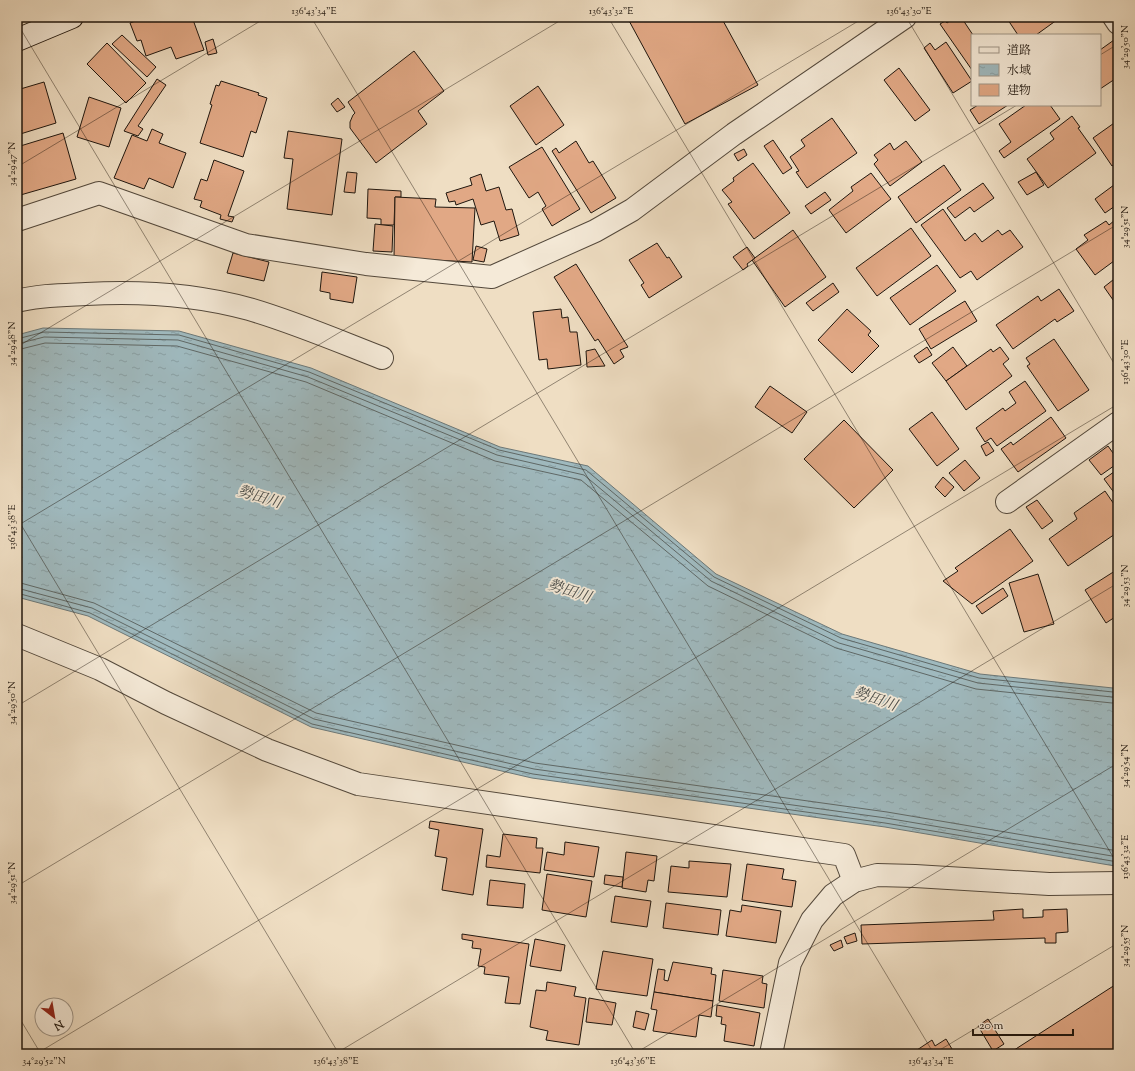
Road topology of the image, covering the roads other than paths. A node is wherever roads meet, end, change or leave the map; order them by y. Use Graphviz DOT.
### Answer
graph roads {
  1 [pos="72,17"];
  2 [pos="905,17"];
  3 [pos="1114,17"];
  4 [pos="1118,23"];
  5 [pos="17,40"];
  6 [pos="17,220"];
  7 [pos="17,301"];
  8 [pos="382,358"];
  9 [pos="1118,423"];
  10 [pos="1007,502"];
  11 [pos="17,635"];
  12 [pos="854,881"];
  13 [pos="1118,883"];
  14 [pos="771,1054"];
  1 -- 5 [label="street"];
  2 -- 6 [label="street"];
  3 -- 4 [label="street"];
  7 -- 8 [label="street"];
  9 -- 10 [label="street"];
  11 -- 12 [label="street"];
  12 -- 13 [label="street"];
  12 -- 14 [label="street"];
}
